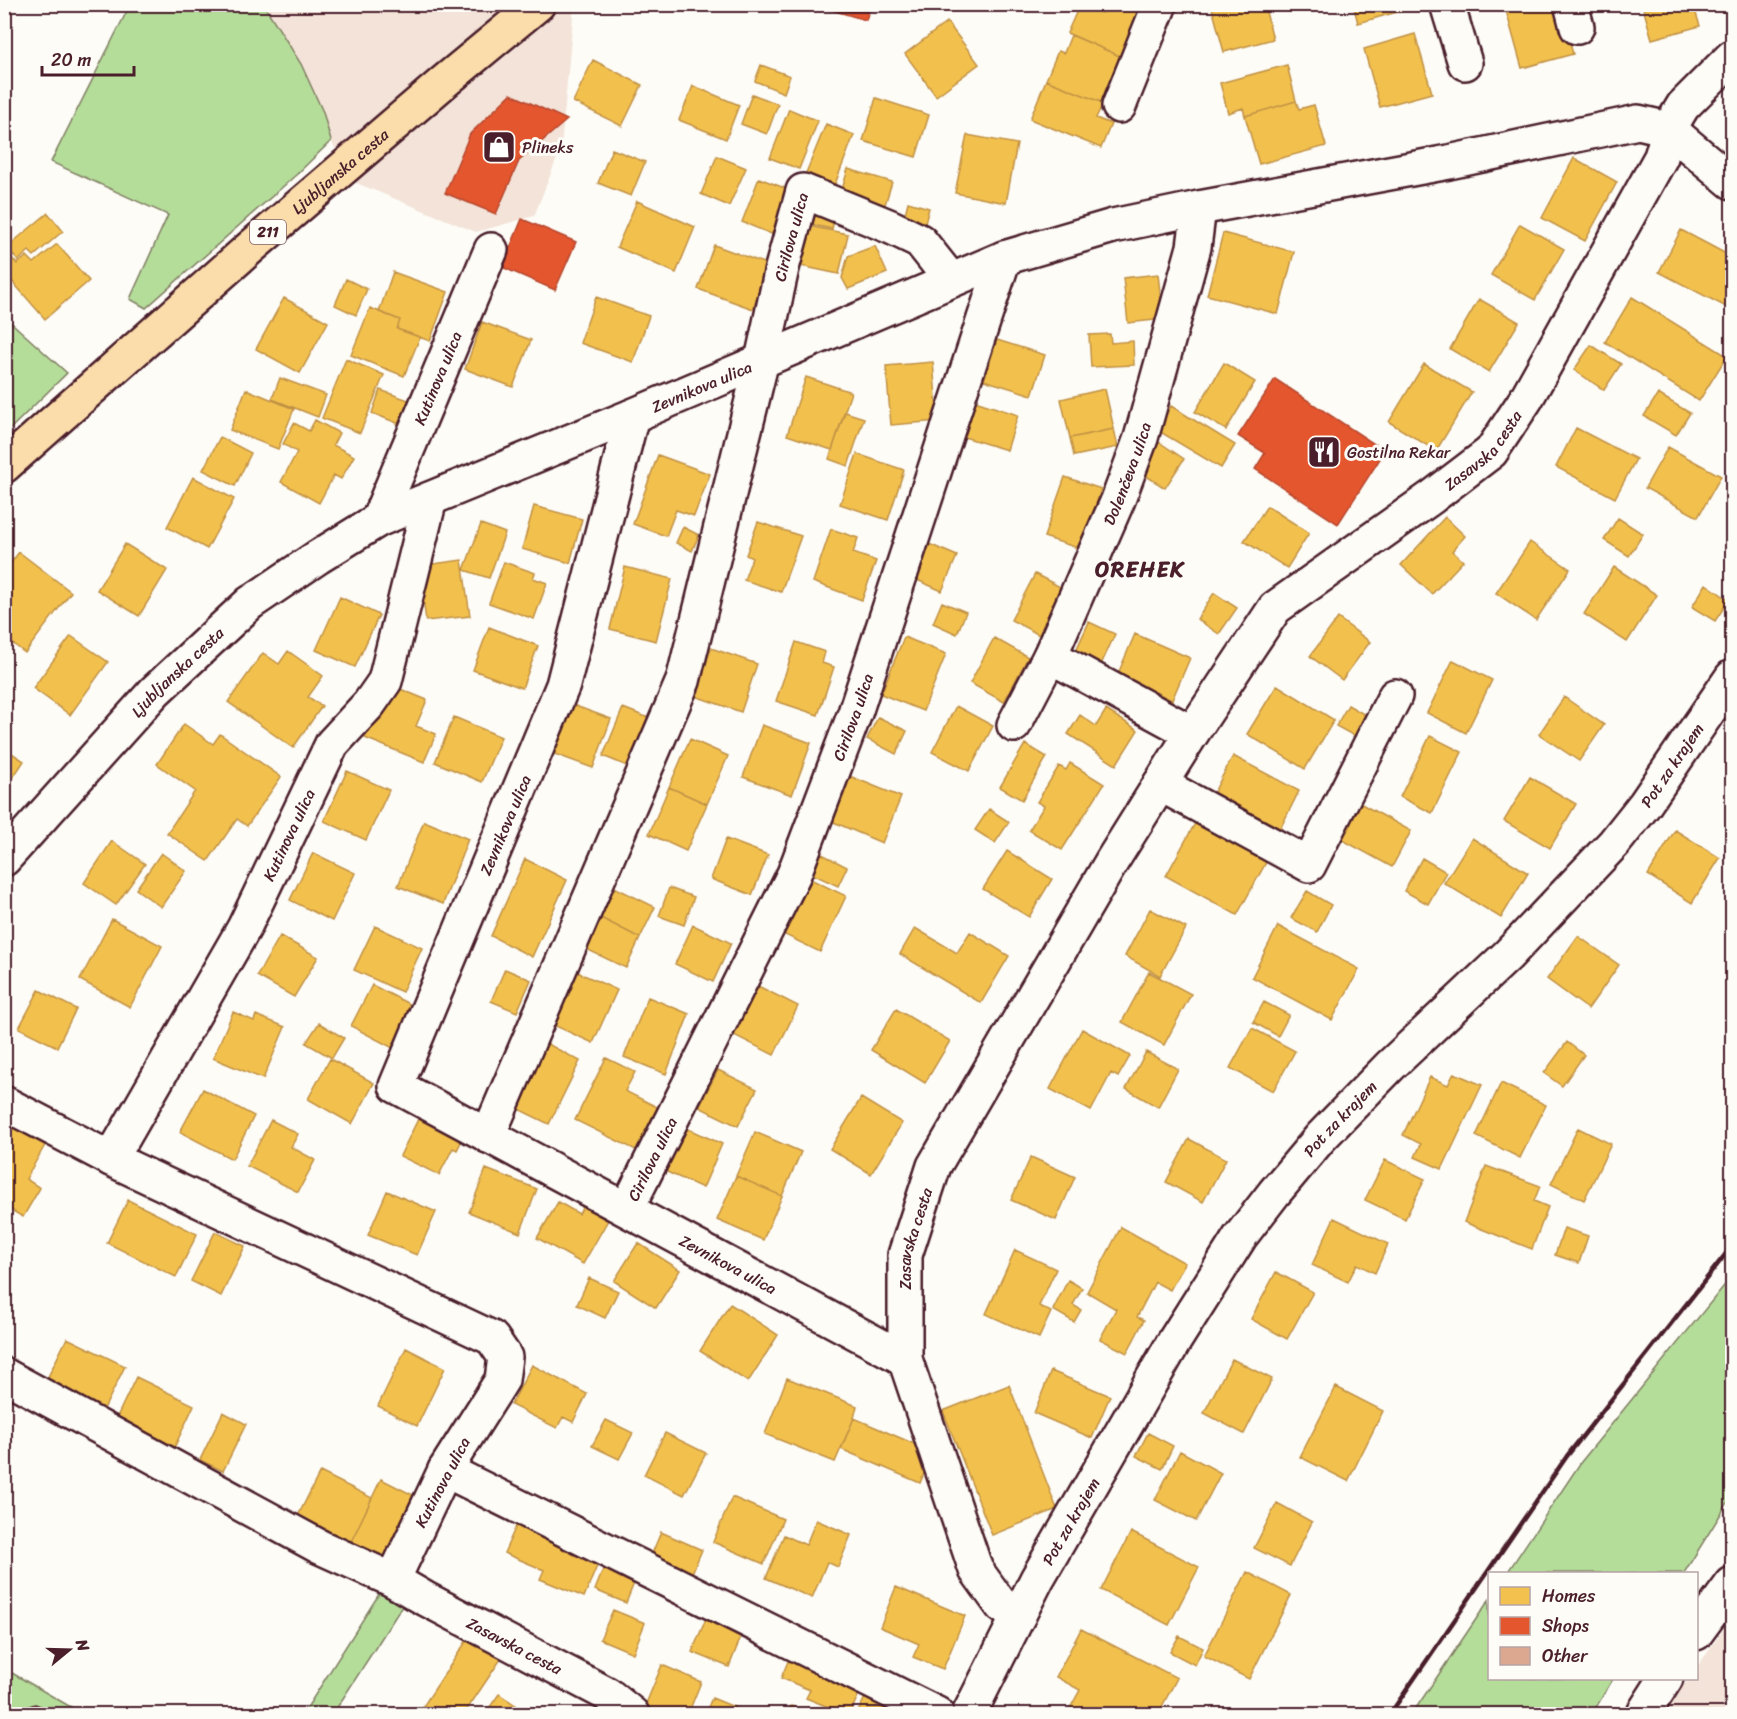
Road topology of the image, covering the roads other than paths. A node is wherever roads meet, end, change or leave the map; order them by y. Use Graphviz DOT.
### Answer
graph roads {
  1 [pos="538,4"];
  2 [pos="1160,4"];
  3 [pos="1447,4"];
  4 [pos="1732,57"];
  5 [pos="1465,63"];
  6 [pos="1119,106"];
  7 [pos="1669,129"];
  8 [pos="1732,182"];
  9 [pos="1198,208"];
  10 [pos="490,250"];
  11 [pos="1004,258"];
  12 [pos="951,280"];
  13 [pos="762,360"];
  14 [pos="632,416"];
  15 [pos="6,467"];
  16 [pos="430,499"];
  17 [pos="378,520"];
  18 [pos="1050,656"];
  19 [pos="1732,677"];
  20 [pos="1395,696"];
  21 [pos="1014,725"];
  22 [pos="1192,733"];
  23 [pos="1160,784"];
  24 [pos="4,859"];
  25 [pos="4,1103"];
  26 [pos="488,1136"];
  27 [pos="111,1159"];
  28 [pos="627,1209"];
  29 [pos="905,1359"];
  30 [pos="4,1374"];
  31 [pos="445,1470"];
  32 [pos="393,1580"];
  33 [pos="1732,1584"];
  34 [pos="1019,1615"];
  35 [pos="1698,1630"];
  36 [pos="1665,1680"];
  37 [pos="632,1714"];
  38 [pos="937,1714"];
  39 [pos="969,1714"];
  40 [pos="1643,1714"];
  1 -- 15 [label="main road, Ljubljanska cesta / 211"];
  2 -- 6 [label="street"];
  3 -- 5 [label="street"];
  4 -- 7 [label="street, Zasavska cesta"];
  7 -- 8 [label="street"];
  7 -- 9 [label="street"];
  7 -- 22 [label="street, Zasavska cesta"];
  9 -- 11 [label="street"];
  9 -- 18 [label="street, Dolenčeva ulica"];
  10 -- 17 [label="street, Kutinova ulica"];
  11 -- 12 [label="street"];
  11 -- 28 [label="street, Cirilova ulica"];
  12 -- 13 [label="street"];
  12 -- 13 [label="street, Cirilova ulica"];
  13 -- 14 [label="street, Zevnikova ulica"];
  13 -- 26 [label="street, Zevnikova ulica"];
  14 -- 16 [label="street"];
  14 -- 26 [label="street, Zevnikova ulica"];
  16 -- 17 [label="street"];
  16 -- 27 [label="street, Kutinova ulica"];
  17 -- 24 [label="street, Ljubljanska cesta"];
  18 -- 21 [label="street, Dolenčeva ulica"];
  18 -- 22 [label="street"];
  19 -- 34 [label="street, Pot za krajem"];
  20 -- 23 [label="street"];
  22 -- 23 [label="street, Zasavska cesta"];
  23 -- 29 [label="street, Zasavska cesta"];
  25 -- 27 [label="street, Kutinova ulica"];
  26 -- 28 [label="street, Zevnikova ulica"];
  27 -- 31 [label="street, Kutinova ulica"];
  28 -- 29 [label="street, Zevnikova ulica"];
  29 -- 34 [label="street, Zasavska cesta"];
  30 -- 32 [label="street"];
  31 -- 32 [label="street, Kutinova ulica"];
  31 -- 38 [label="street"];
  32 -- 37 [label="street, Zasavska cesta"];
  33 -- 35 [label="street"];
  34 -- 39 [label="street"];
  36 -- 40 [label="street"];
}
